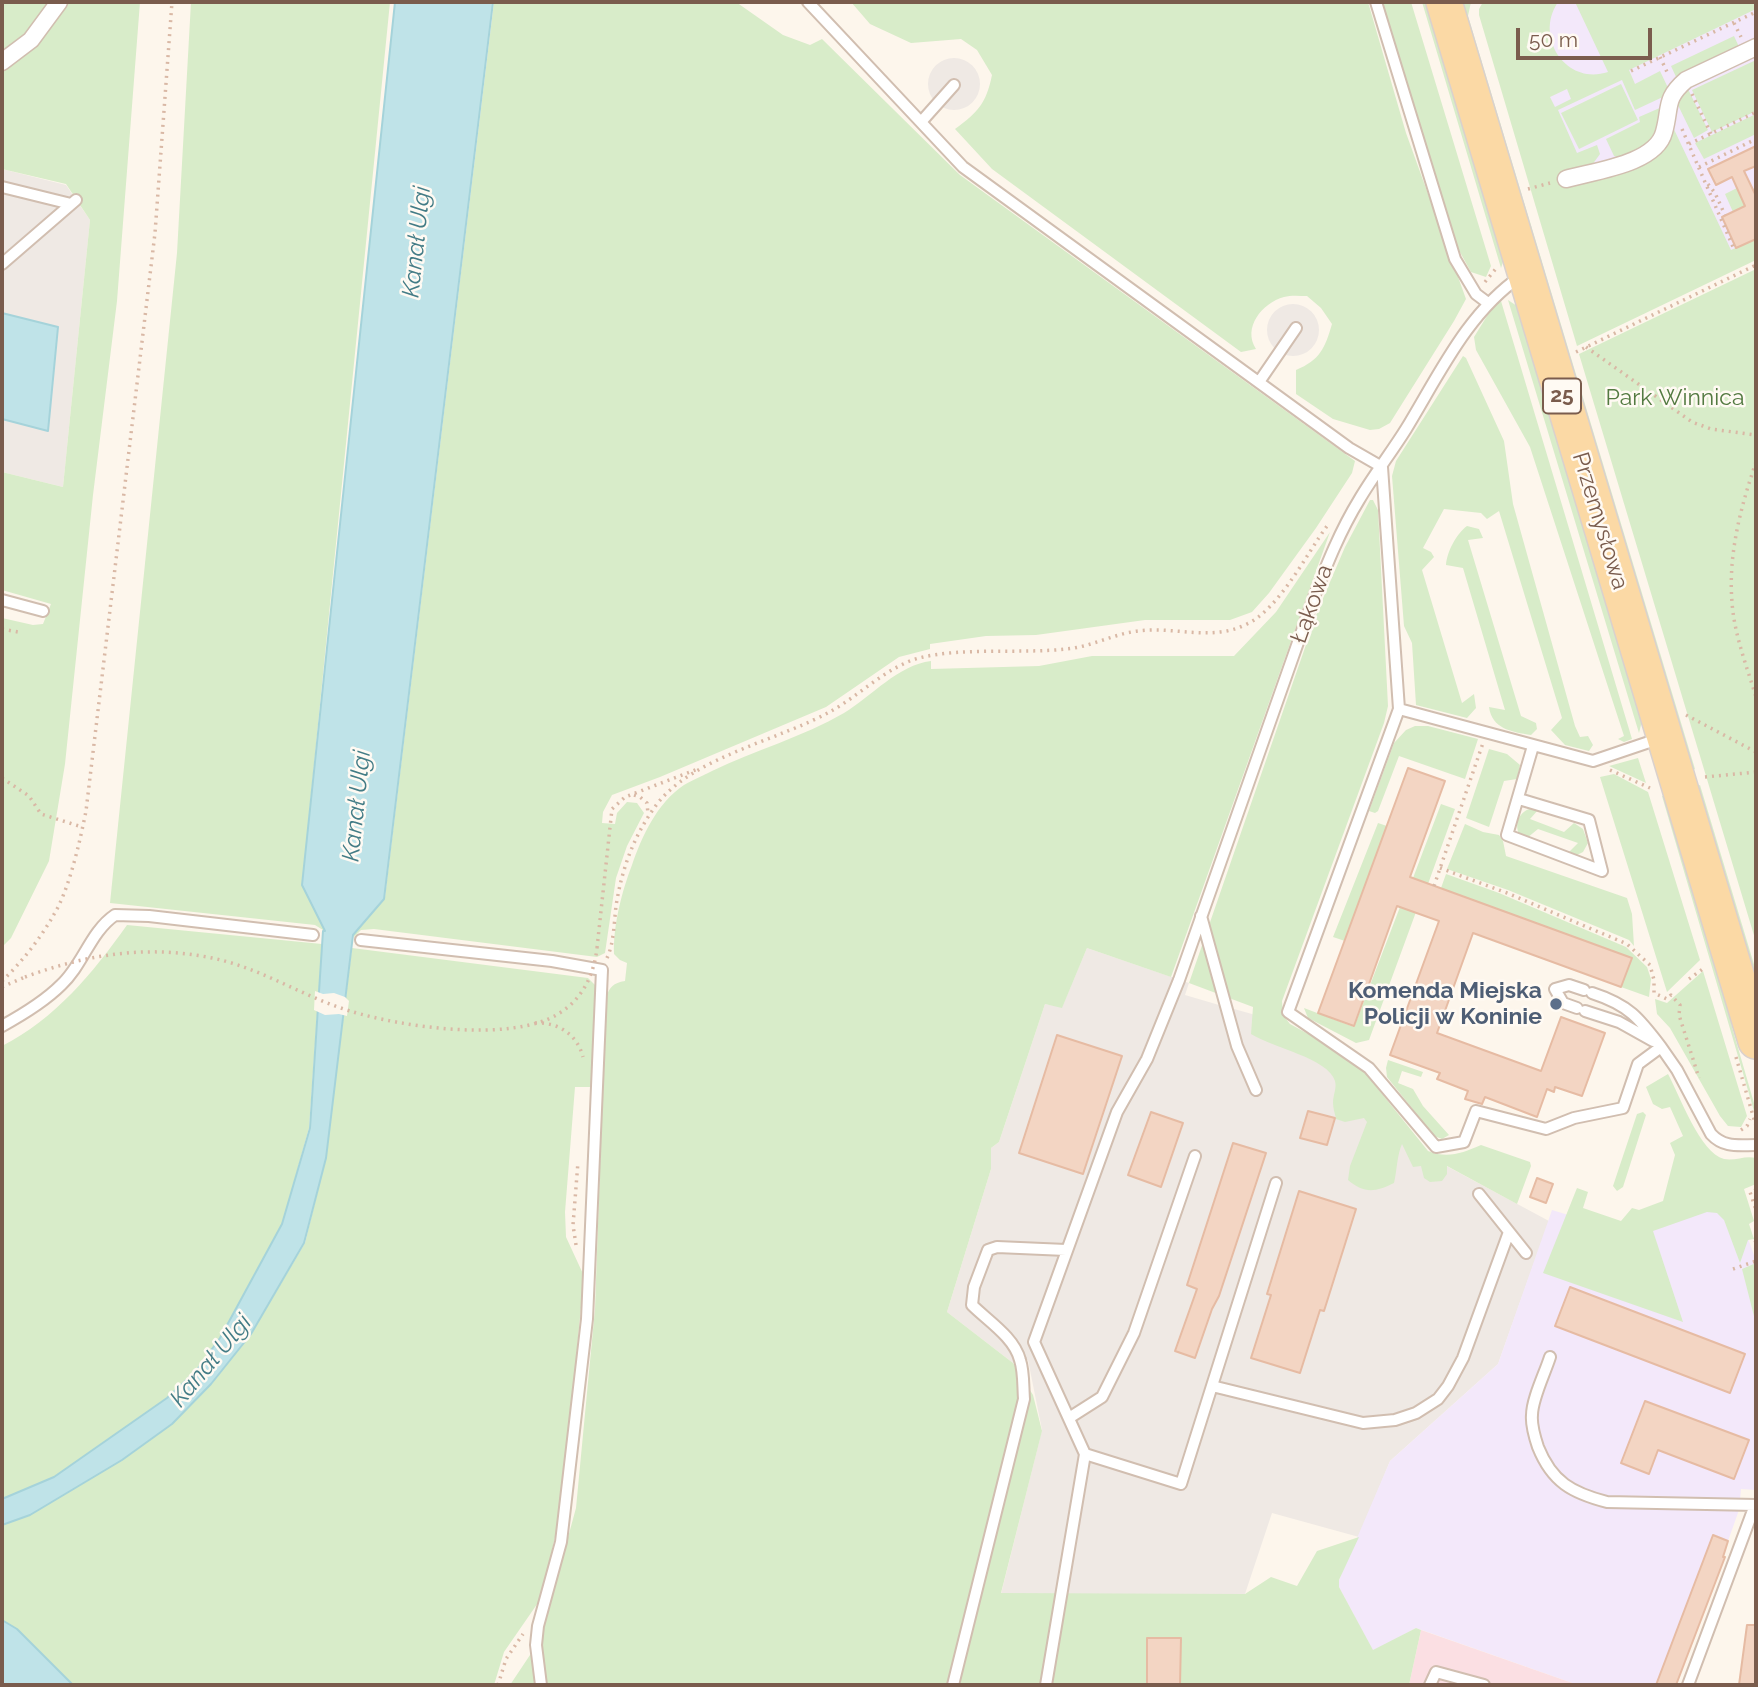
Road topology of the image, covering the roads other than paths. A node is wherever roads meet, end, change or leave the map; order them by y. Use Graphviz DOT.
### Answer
graph roads {
  1 [pos="60,2"];
  2 [pos="808,2"];
  3 [pos="1376,2"];
  4 [pos="1444,2"];
  5 [pos="1756,47"];
  6 [pos="2,62"];
  7 [pos="954,85"];
  8 [pos="920,122"];
  9 [pos="1566,178"];
  10 [pos="2,187"];
  11 [pos="2,264"];
  12 [pos="1512,269"];
  13 [pos="1488,303"];
  14 [pos="1296,328"];
  15 [pos="1259,382"];
  16 [pos="1382,467"];
  17 [pos="2,600"];
  18 [pos="43,611"];
  19 [pos="1398,709"];
  20 [pos="1675,726"];
  21 [pos="1533,746"];
  22 [pos="1519,799"];
  23 [pos="1201,914"];
  24 [pos="313,935"];
  25 [pos="361,940"];
  26 [pos="2,1026"];
  27 [pos="1756,1041"];
  28 [pos="1661,1047"];
  29 [pos="1256,1090"];
  30 [pos="1756,1145"];
  31 [pos="1195,1156"];
  32 [pos="1276,1183"];
  33 [pos="1479,1194"];
  34 [pos="1510,1232"];
  35 [pos="1066,1251"];
  36 [pos="1526,1253"];
  37 [pos="1550,1357"];
  38 [pos="1212,1386"];
  39 [pos="1069,1418"];
  40 [pos="1085,1454"];
  41 [pos="1756,1505"];
  42 [pos="541,1685"];
  43 [pos="953,1685"];
  44 [pos="1046,1685"];
  45 [pos="1430,1685"];
  46 [pos="1484,1685"];
  47 [pos="1688,1685"];
  1 -- 6 [label="street"];
  2 -- 8 [label="lane"];
  3 -- 13 [label="lane"];
  4 -- 12 [label="main road, Przemysłowa / 25"];
  5 -- 9 [label="street"];
  7 -- 8 [label="lane"];
  8 -- 15 [label="lane"];
  10 -- 11 [label="lane"];
  12 -- 13 [label="lane, Łąkowa"];
  12 -- 20 [label="main road, Przemysłowa / 25"];
  13 -- 16 [label="lane, Łąkowa"];
  14 -- 15 [label="lane"];
  15 -- 16 [label="lane"];
  16 -- 19 [label="lane"];
  16 -- 23 [label="lane, Łąkowa"];
  17 -- 18 [label="lane"];
  19 -- 21 [label="lane"];
  19 -- 28 [label="lane"];
  20 -- 21 [label="lane"];
  20 -- 27 [label="main road, Przemysłowa / 25"];
  21 -- 22 [label="lane"];
  22 -- 22 [label="lane"];
  23 -- 29 [label="lane"];
  23 -- 35 [label="lane, Łąkowa"];
  24 -- 26 [label="lane"];
  25 -- 42 [label="lane"];
  28 -- 28 [label="lane"];
  28 -- 30 [label="lane"];
  31 -- 39 [label="lane"];
  32 -- 38 [label="lane"];
  33 -- 34 [label="lane"];
  34 -- 36 [label="lane"];
  34 -- 38 [label="lane"];
  35 -- 39 [label="lane, Łąkowa"];
  35 -- 43 [label="lane"];
  37 -- 41 [label="lane"];
  38 -- 40 [label="lane"];
  39 -- 40 [label="lane, Łąkowa"];
  40 -- 44 [label="lane"];
  41 -- 47 [label="lane"];
  45 -- 46 [label="lane"];
}
